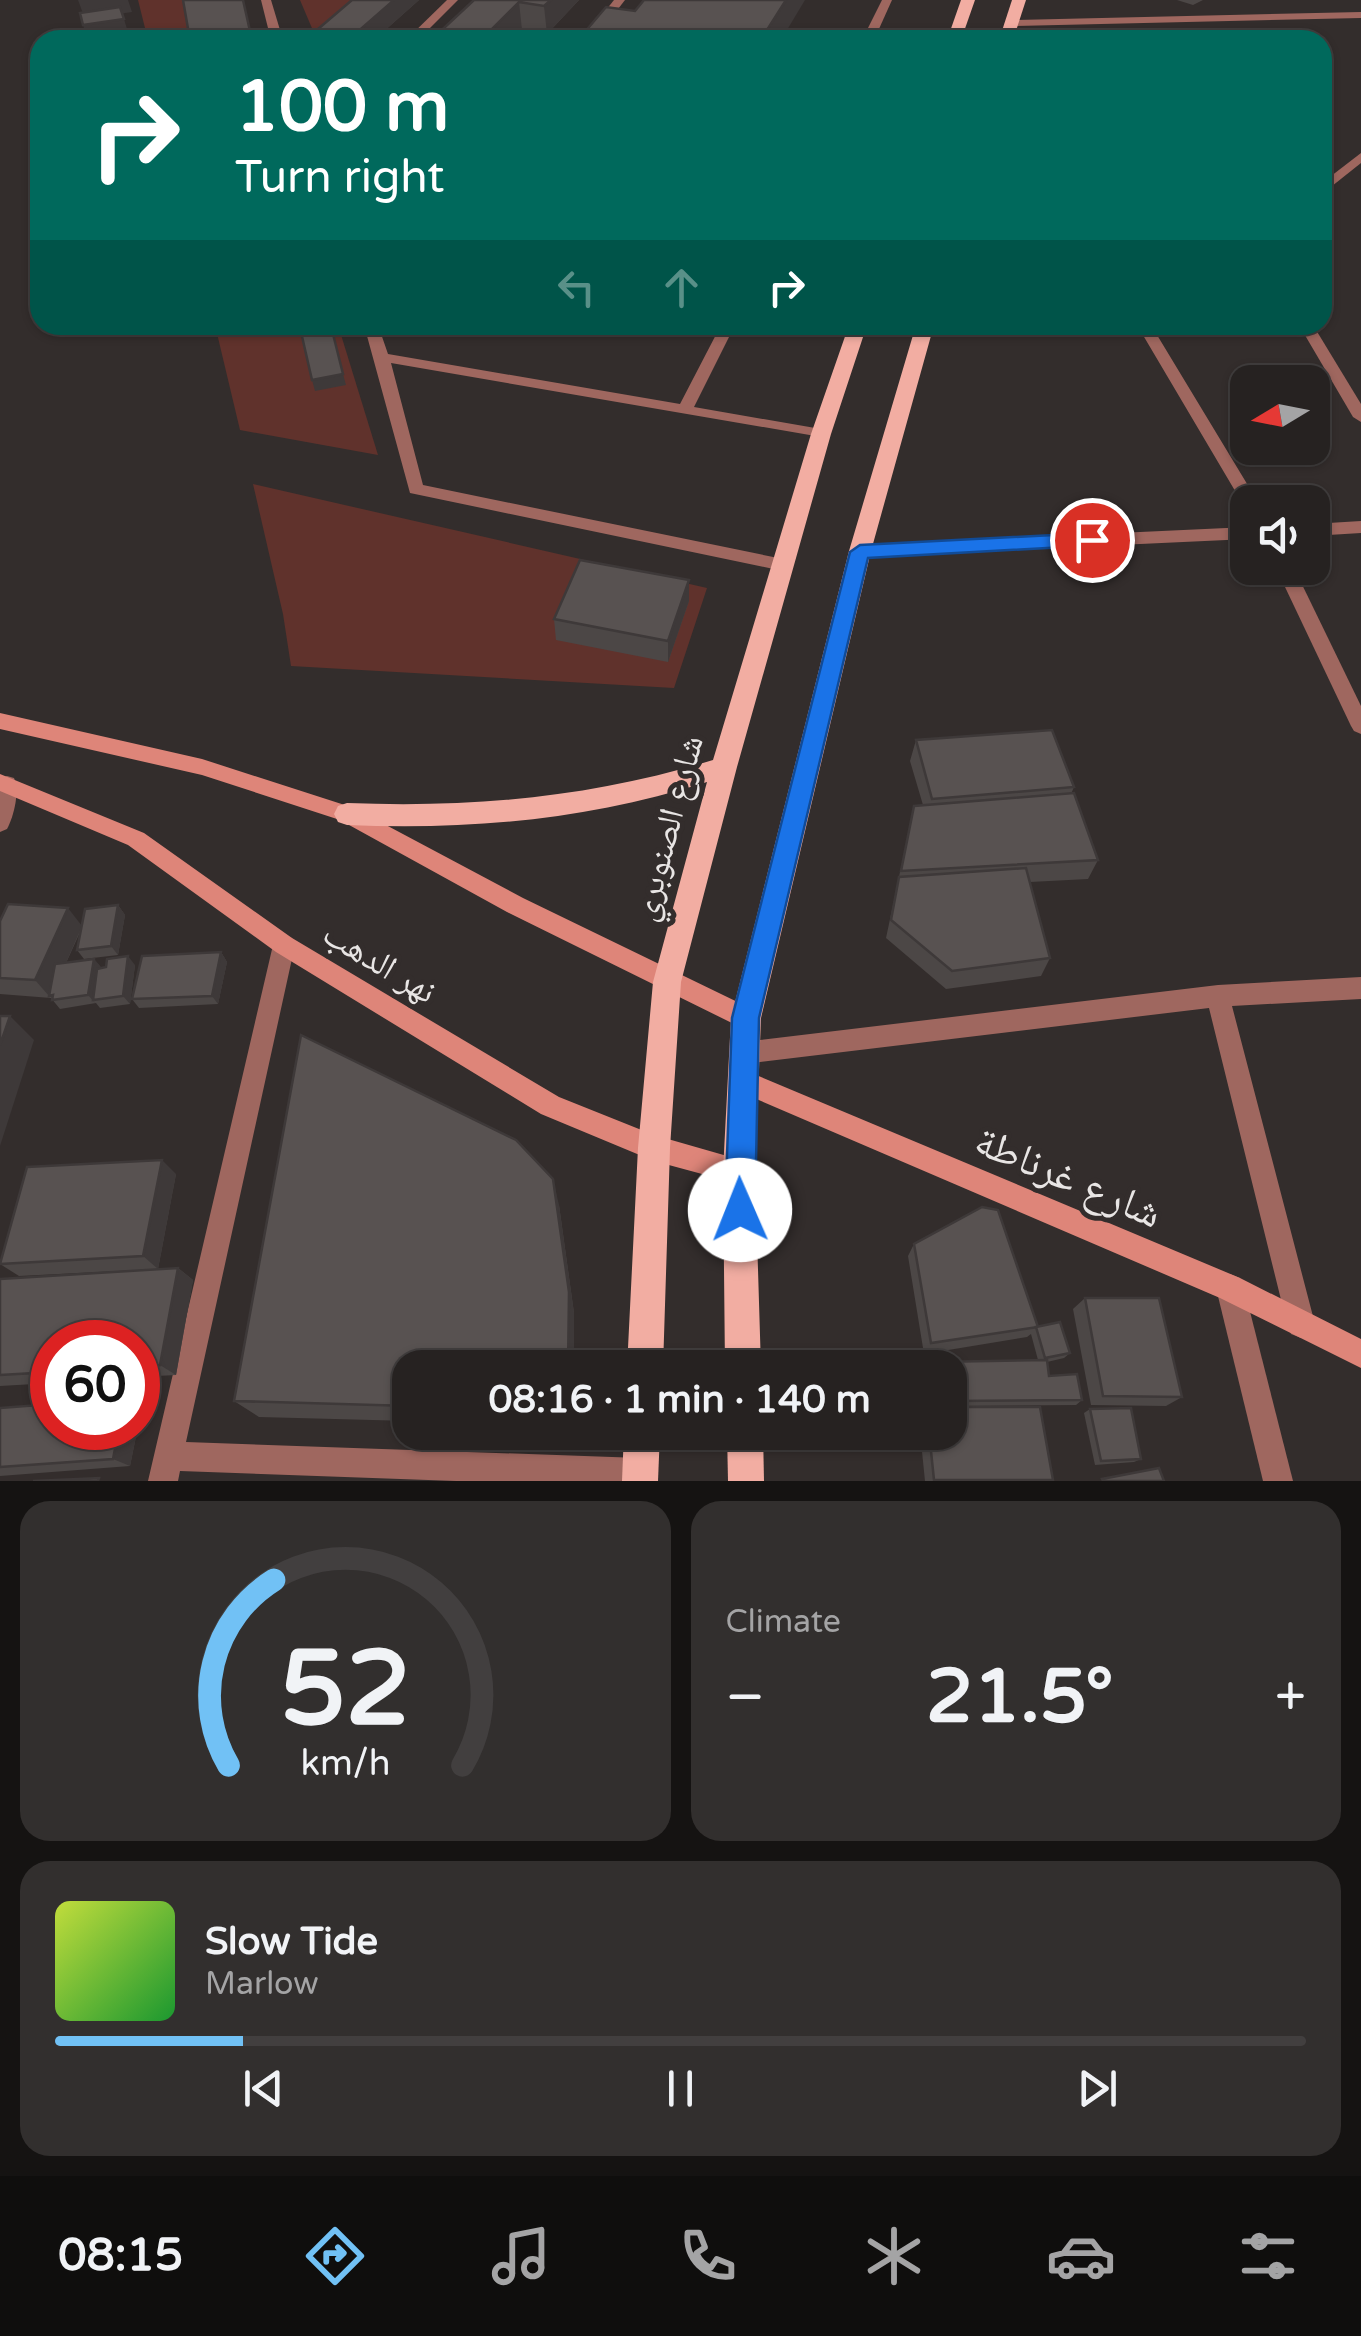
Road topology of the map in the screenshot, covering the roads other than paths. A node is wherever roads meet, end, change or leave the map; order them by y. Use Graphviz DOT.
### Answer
graph roads {
  1 [pos="266,0"];
  2 [pos="452,0"];
  3 [pos="620,0"];
  4 [pos="888,0"];
  5 [pos="968,0"];
  6 [pos="1020,0"];
  7 [pos="1361,16"];
  8 [pos="1011,23"];
  9 [pos="275,30"];
  10 [pos="422,30"];
  11 [pos="596,30"];
  12 [pos="873,30"];
  13 [pos="958,30"];
  14 [pos="1009,30"];
  15 [pos="1361,157"];
  16 [pos="1332,182"];
  17 [pos="375,335"];
  18 [pos="723,335"];
  19 [pos="855,335"];
  20 [pos="922,335"];
  21 [pos="1150,335"];
  22 [pos="1312,335"];
  23 [pos="382,358"];
  24 [pos="686,410"];
  25 [pos="1361,417"];
  26 [pos="822,434"];
  27 [pos="1240,485"];
  28 [pos="1361,527"];
  29 [pos="1330,529"];
  30 [pos="1230,534"];
  31 [pos="860,552"];
  32 [pos="783,566"];
  33 [pos="1293,585"];
  34 [pos="0,721"];
  35 [pos="1361,726"];
  36 [pos="724,768"];
  37 [pos="4,783"];
  38 [pos="347,814"];
  39 [pos="0,823"];
  40 [pos="284,945"];
  41 [pos="667,982"];
  42 [pos="1361,988"];
  43 [pos="1218,996"];
  44 [pos="746,1018"];
  45 [pos="744,1053"];
  46 [pos="742,1081"];
  47 [pos="654,1148"];
  48 [pos="738,1171"];
  49 [pos="1230,1288"];
  50 [pos="1300,1324"];
  51 [pos="646,1350"];
  52 [pos="743,1350"];
  53 [pos="1361,1354"];
  54 [pos="641,1450"];
  55 [pos="745,1450"];
  56 [pos="166,1469"];
  57 [pos="640,1477"];
  58 [pos="746,1481"];
  59 [pos="1278,1481"];
  1 -- 9 [label="street"];
  2 -- 10 [label="street"];
  3 -- 11 [label="street"];
  4 -- 12 [label="street"];
  5 -- 13 [label="main road"];
  6 -- 8 [label="main road"];
  7 -- 8 [label="street"];
  8 -- 14 [label="main road"];
  15 -- 16 [label="street"];
  17 -- 23 [label="street"];
  18 -- 24 [label="street"];
  19 -- 26 [label="main road, شارع الصنوبري"];
  20 -- 31 [label="main road"];
  21 -- 27 [label="street"];
  22 -- 25 [label="street"];
  23 -- 24 [label="street"];
  23 -- 32 [label="street"];
  24 -- 26 [label="street"];
  26 -- 32 [label="main road, شارع الصنوبري"];
  28 -- 29 [label="street"];
  30 -- 31 [label="street"];
  31 -- 44 [label="main road"];
  32 -- 36 [label="main road, شارع الصنوبري"];
  33 -- 35 [label="street"];
  34 -- 38 [label="main road"];
  36 -- 38 [label="main road"];
  36 -- 41 [label="main road, شارع الصنوبري"];
  37 -- 39 [label="street"];
  37 -- 40 [label="main road, نهر الدهب"];
  38 -- 41 [label="main road"];
  40 -- 47 [label="main road, نهر الدهب"];
  40 -- 56 [label="street"];
  41 -- 44 [label="main road"];
  41 -- 47 [label="main road, شارع الصنوبري"];
  42 -- 43 [label="street"];
  43 -- 45 [label="street"];
  43 -- 50 [label="street"];
  44 -- 45 [label="main road"];
  45 -- 46 [label="main road"];
  46 -- 48 [label="main road"];
  46 -- 49 [label="main road, شارع غرناطة"];
  47 -- 48 [label="main road, نهر الدهب"];
  47 -- 51 [label="main road, شارع الصنوبري"];
  48 -- 52 [label="main road"];
  49 -- 50 [label="main road, شارع غرناطة"];
  49 -- 59 [label="street"];
  50 -- 53 [label="main road, شارع غرناطة"];
  54 -- 57 [label="main road"];
  55 -- 58 [label="main road"];
  56 -- 57 [label="street"];
}
